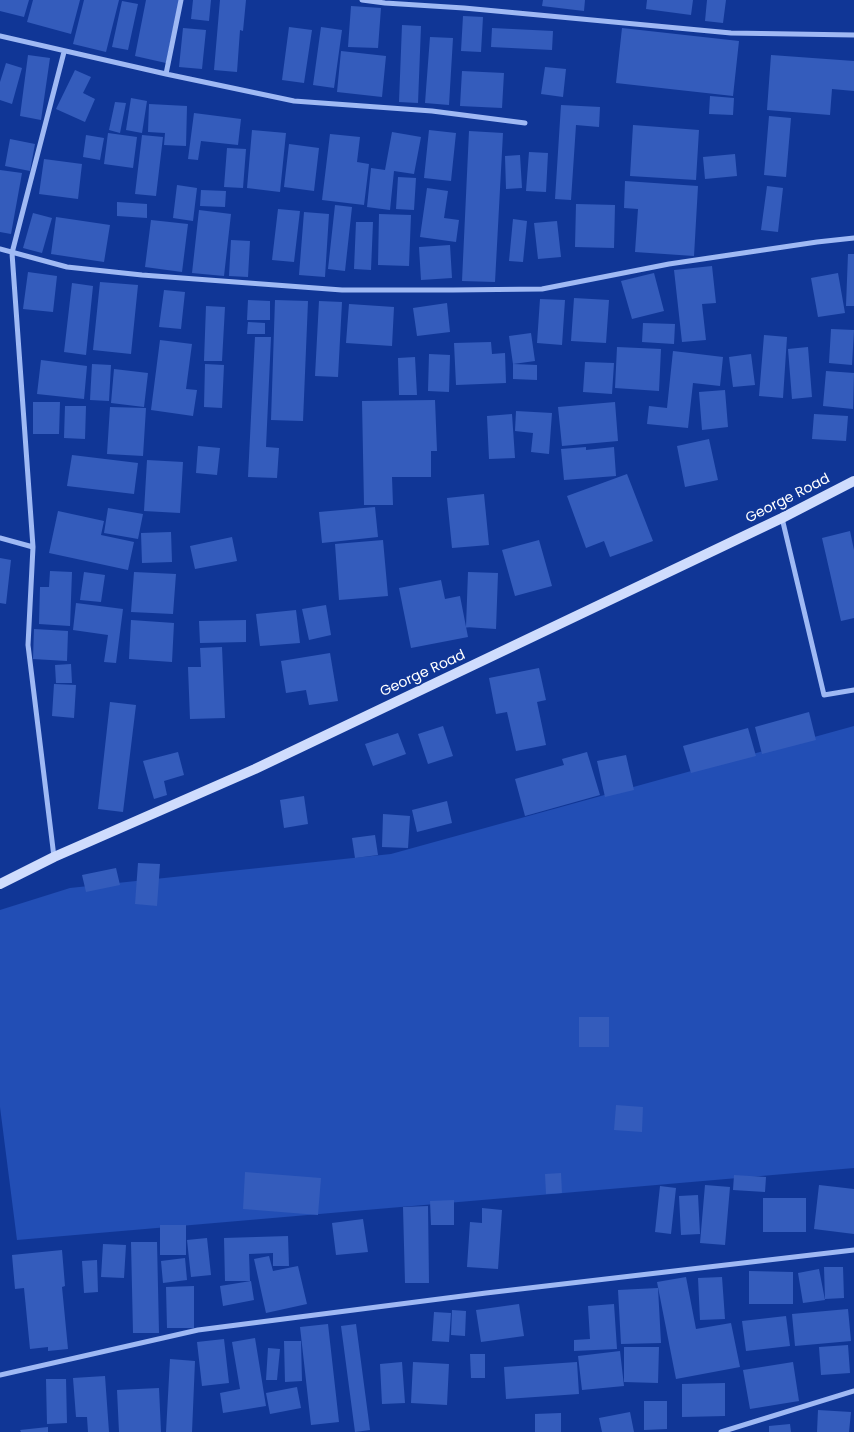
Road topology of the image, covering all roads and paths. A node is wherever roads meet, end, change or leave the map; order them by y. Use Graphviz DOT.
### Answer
graph roads {
  1 [pos="181,0"];
  2 [pos="362,0"];
  3 [pos="854,35"];
  4 [pos="0,36"];
  5 [pos="64,52"];
  6 [pos="166,74"];
  7 [pos="525,123"];
  8 [pos="854,238"];
  9 [pos="0,249"];
  10 [pos="12,253"];
  11 [pos="854,481"];
  12 [pos="782,518"];
  13 [pos="0,538"];
  14 [pos="33,547"];
  15 [pos="854,690"];
  16 [pos="54,857"];
  17 [pos="0,884"];
  18 [pos="854,1250"];
  19 [pos="0,1375"];
  20 [pos="854,1391"];
  21 [pos="721,1432"];
  1 -- 6 [label="street"];
  2 -- 3 [label="street"];
  4 -- 5 [label="street"];
  5 -- 6 [label="street"];
  5 -- 10 [label="street"];
  6 -- 7 [label="street"];
  8 -- 10 [label="street"];
  9 -- 10 [label="street"];
  10 -- 14 [label="street"];
  11 -- 12 [label="main road, George Road"];
  12 -- 15 [label="street"];
  12 -- 16 [label="main road, George Road"];
  13 -- 14 [label="street"];
  14 -- 16 [label="street"];
  16 -- 17 [label="main road, George Road"];
  18 -- 19 [label="street"];
  20 -- 21 [label="street"];
}
